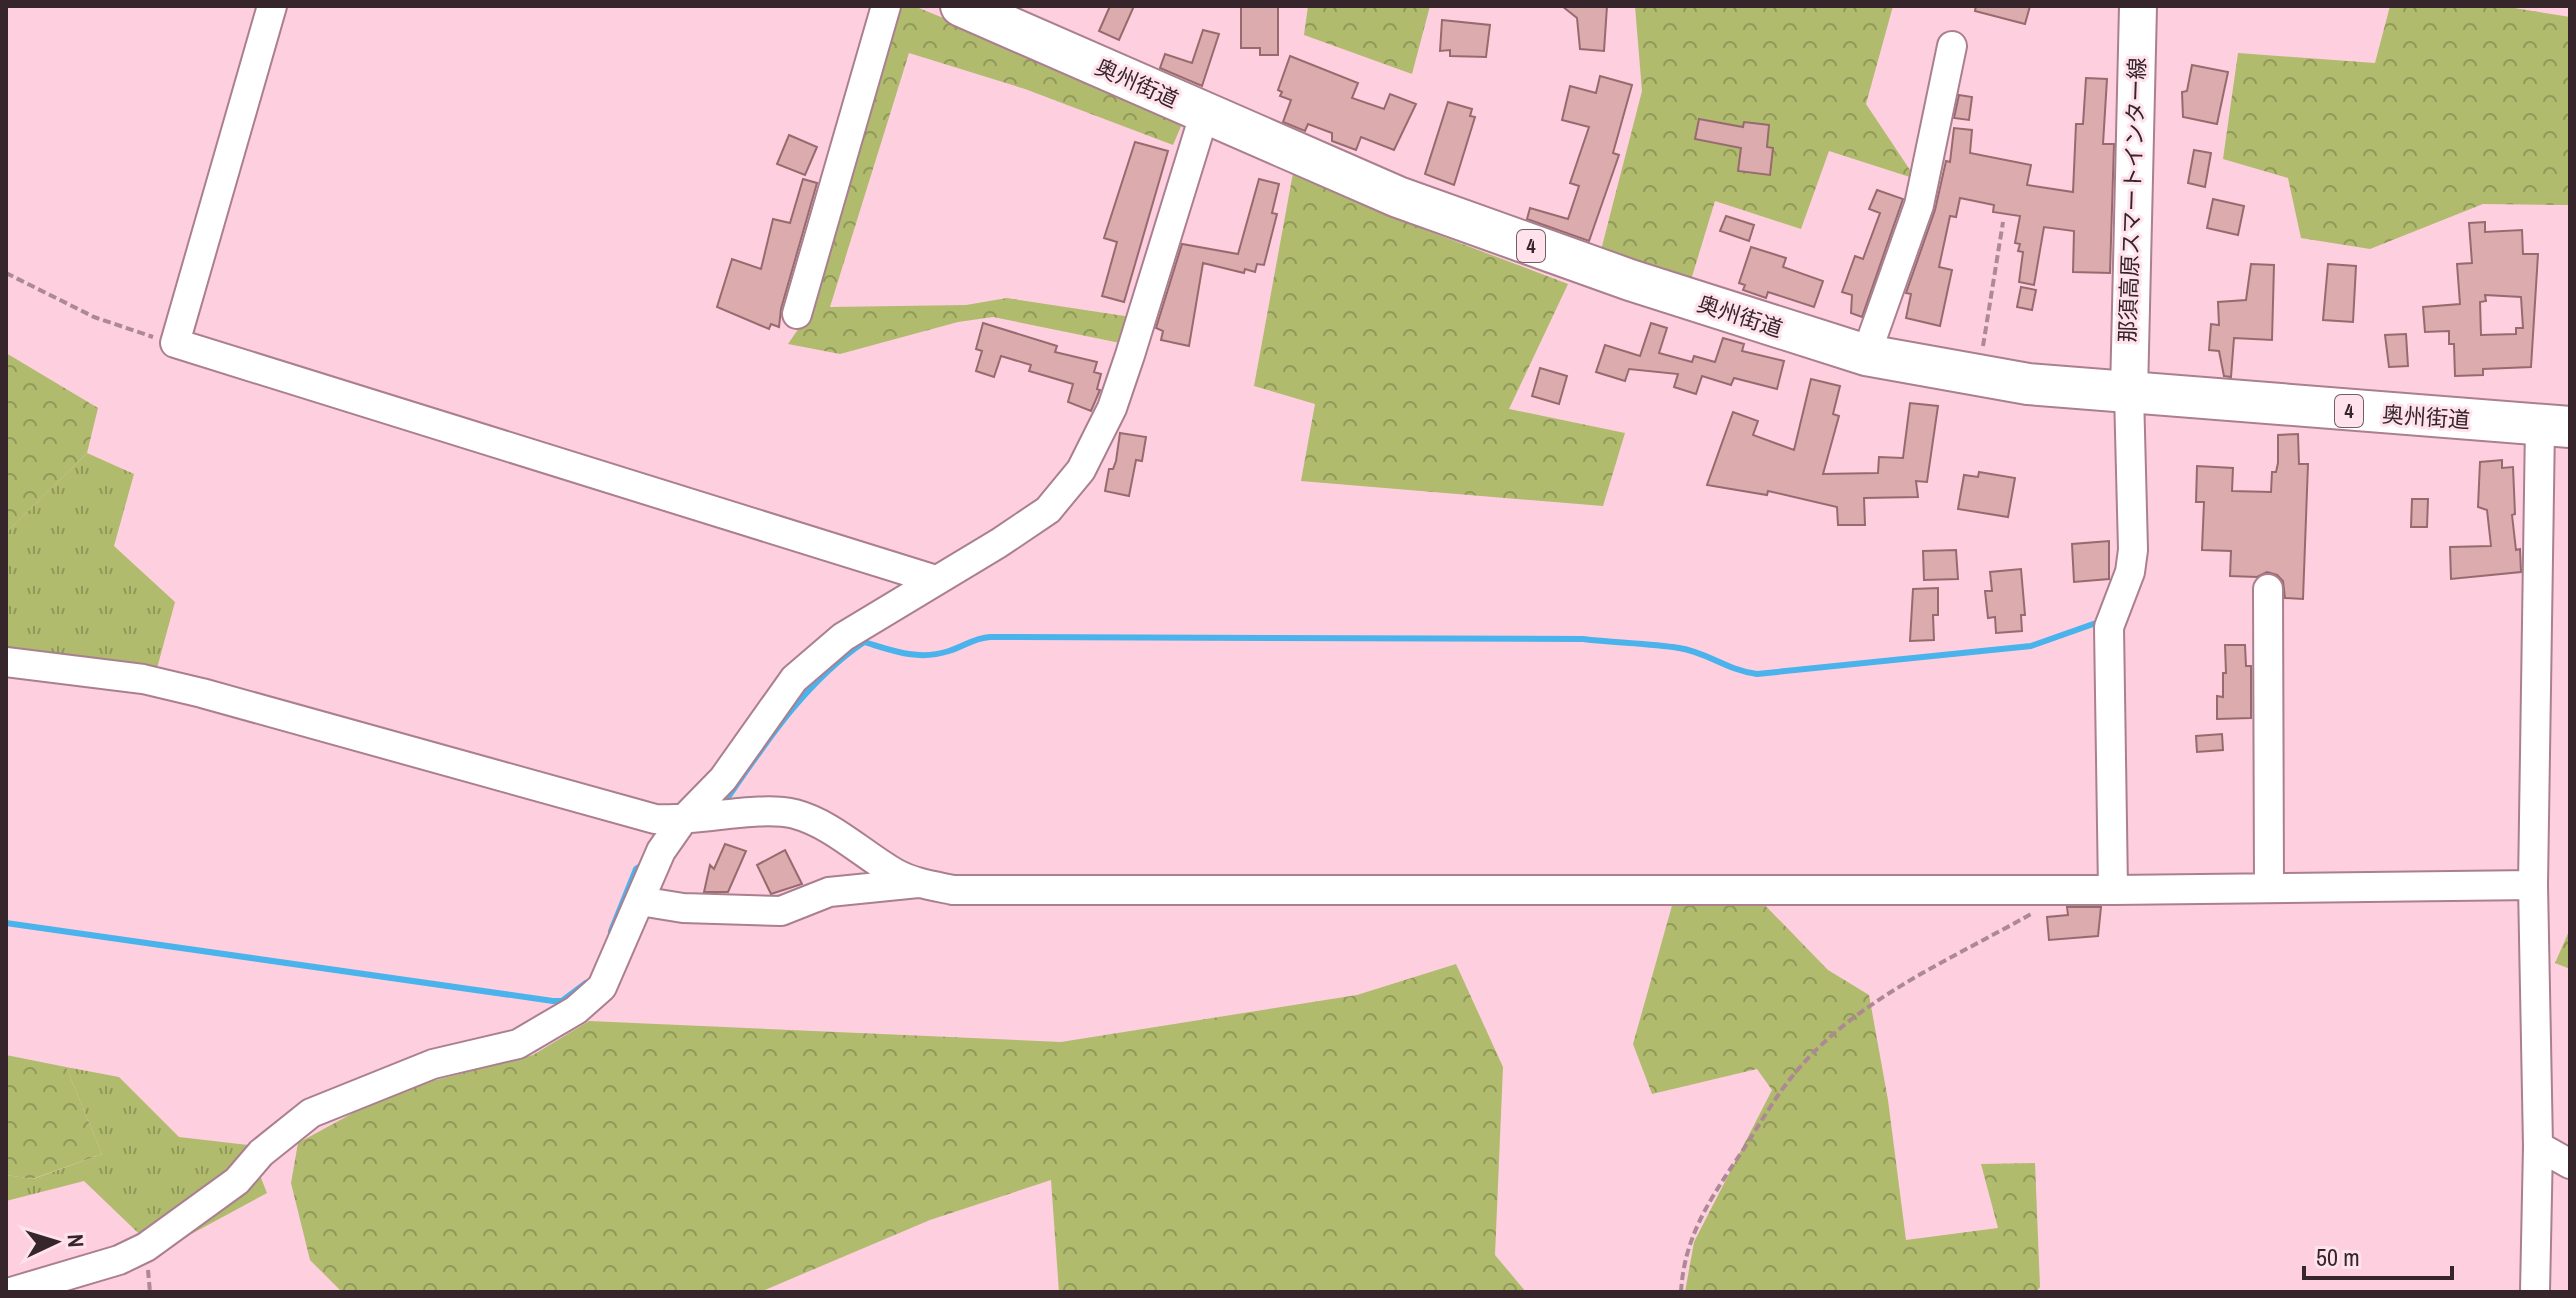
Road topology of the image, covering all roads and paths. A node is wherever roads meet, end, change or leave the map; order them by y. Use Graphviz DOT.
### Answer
graph roads {
  1 [pos="272,6"];
  2 [pos="886,6"];
  3 [pos="961,6"];
  4 [pos="2139,6"];
  5 [pos="1952,46"];
  6 [pos="1205,112"];
  7 [pos="2003,222"];
  8 [pos="6,273"];
  9 [pos="797,314"];
  10 [pos="175,343"];
  11 [pos="1866,355"];
  12 [pos="1978,378"];
  13 [pos="2129,393"];
  14 [pos="2555,427"];
  15 [pos="936,580"];
  16 [pos="2268,589"];
  17 [pos="6,662"];
  18 [pos="682,821"];
  19 [pos="919,882"];
  20 [pos="2533,885"];
  21 [pos="2269,888"];
  22 [pos="2075,889"];
  23 [pos="2113,890"];
  24 [pos="640,901"];
  25 [pos="2538,1146"];
  26 [pos="2570,1164"];
  27 [pos="11,1292"];
  28 [pos="1681,1292"];
  29 [pos="2535,1292"];
  1 -- 10 [label="street"];
  2 -- 9 [label="street"];
  3 -- 6 [label="highway, 奥州街道 / 4"];
  4 -- 13 [label="main road, 那須高原スマートインター線"];
  5 -- 11 [label="street"];
  6 -- 11 [label="highway, 奥州街道 / 4"];
  6 -- 15 [label="street"];
  7 -- 12 [label="path"];
  8 -- 10 [label="path"];
  10 -- 15 [label="street"];
  11 -- 12 [label="highway, 奥州街道 / 4"];
  12 -- 13 [label="highway, 奥州街道 / 4"];
  13 -- 14 [label="highway, 奥州街道 / 4"];
  13 -- 23 [label="street"];
  14 -- 20 [label="street"];
  15 -- 18 [label="street"];
  16 -- 21 [label="street"];
  17 -- 18 [label="street"];
  18 -- 19 [label="street"];
  18 -- 24 [label="street"];
  19 -- 22 [label="street"];
  19 -- 24 [label="street"];
  20 -- 21 [label="street"];
  20 -- 25 [label="street"];
  21 -- 23 [label="street"];
  22 -- 23 [label="street"];
  22 -- 28 [label="path"];
  24 -- 27 [label="street"];
  25 -- 26 [label="street"];
  25 -- 29 [label="street"];
}
